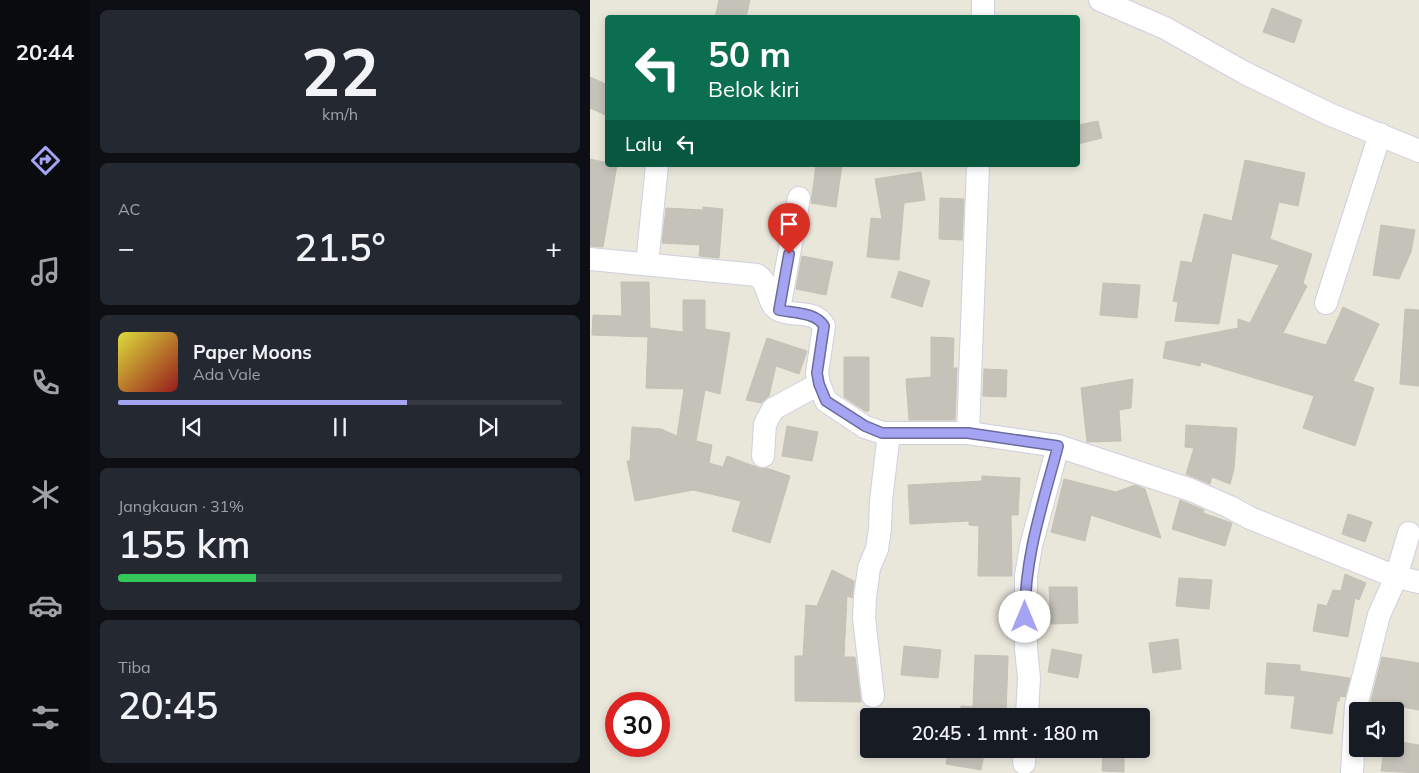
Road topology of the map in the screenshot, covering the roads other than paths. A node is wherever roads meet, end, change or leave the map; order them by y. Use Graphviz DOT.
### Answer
graph roads {
  1 [pos="983,0"];
  2 [pos="1100,0"];
  3 [pos="983,15"];
  4 [pos="1380,134"];
  5 [pos="1419,151"];
  6 [pos="657,167"];
  7 [pos="978,167"];
  8 [pos="799,198"];
  9 [pos="590,259"];
  10 [pos="646,264"];
  11 [pos="1326,303"];
  12 [pos="779,310"];
  13 [pos="819,384"];
  14 [pos="889,433"];
  15 [pos="968,433"];
  16 [pos="1058,446"];
  17 [pos="763,456"];
  18 [pos="1409,533"];
  19 [pos="1396,577"];
  20 [pos="1419,582"];
  21 [pos="873,696"];
  22 [pos="1027,708"];
  23 [pos="1352,773"];
  1 -- 3 [label="street"];
  2 -- 4 [label="street"];
  4 -- 5 [label="street"];
  4 -- 11 [label="street"];
  6 -- 10 [label="street"];
  7 -- 15 [label="street"];
  8 -- 12 [label="street"];
  9 -- 10 [label="street"];
  10 -- 12 [label="street"];
  12 -- 13 [label="street"];
  13 -- 14 [label="street"];
  13 -- 17 [label="street"];
  14 -- 15 [label="street"];
  14 -- 21 [label="street"];
  15 -- 16 [label="street"];
  16 -- 19 [label="street"];
  16 -- 22 [label="street"];
  18 -- 19 [label="street"];
  19 -- 20 [label="street"];
  19 -- 23 [label="street"];
}
